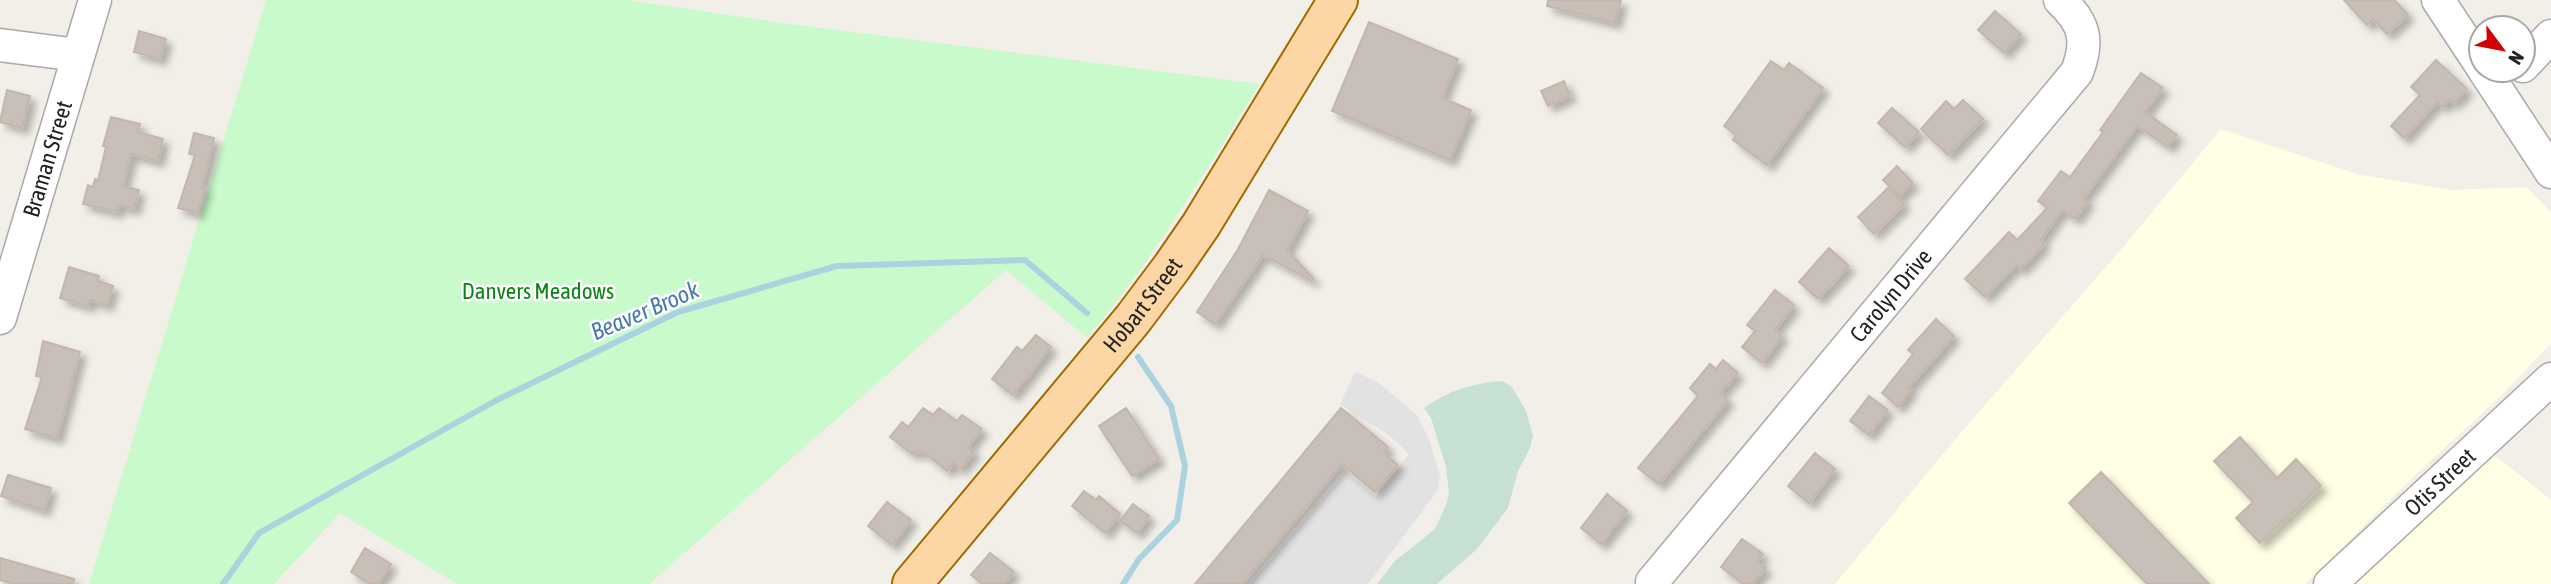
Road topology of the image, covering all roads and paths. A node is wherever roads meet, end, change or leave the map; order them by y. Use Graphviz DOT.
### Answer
graph roads {
  1 [pos="95,0"];
  2 [pos="1338,0"];
  3 [pos="2060,0"];
  4 [pos="2438,0"];
  5 [pos="2551,36"];
  6 [pos="2467,44"];
  7 [pos="0,45"];
  8 [pos="2537,48"];
  9 [pos="78,55"];
  10 [pos="2510,84"];
  11 [pos="2551,172"];
  12 [pos="0,318"];
  13 [pos="2551,379"];
  14 [pos="1652,582"];
  15 [pos="912,584"];
  16 [pos="2330,584"];
  1 -- 9 [label="street, Braman Street"];
  2 -- 15 [label="main road, Hobart Street"];
  3 -- 14 [label="street, Carolyn Drive"];
  4 -- 6 [label="street"];
  5 -- 8 [label="street"];
  7 -- 9 [label="street"];
  9 -- 12 [label="street, Braman Street"];
  10 -- 11 [label="street"];
  13 -- 16 [label="street, Otis Street"];
}
